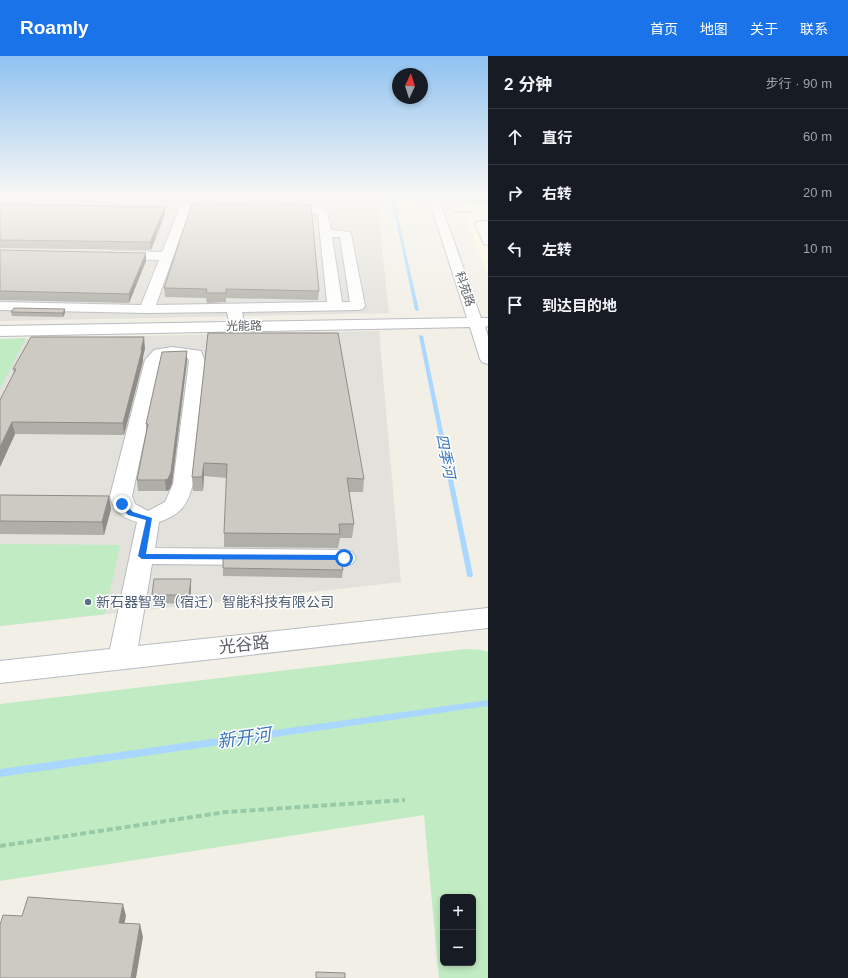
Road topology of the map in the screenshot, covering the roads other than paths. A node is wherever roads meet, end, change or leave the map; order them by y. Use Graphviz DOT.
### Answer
graph roads {
  1 [pos="174,239"];
  2 [pos="324,239"];
  3 [pos="346,239"];
  4 [pos="450,239"];
  5 [pos="104,254"];
  6 [pos="167,256"];
  7 [pos="0,306"];
  8 [pos="335,306"];
  9 [pos="234,308"];
  10 [pos="148,309"];
  11 [pos="482,322"];
  12 [pos="236,326"];
  13 [pos="0,331"];
  14 [pos="488,359"];
  15 [pos="149,518"];
  16 [pos="142,556"];
  17 [pos="344,558"];
  18 [pos="488,618"];
  19 [pos="122,658"];
  20 [pos="0,672"];
  1 -- 6 [label="street"];
  2 -- 8 [label="street"];
  3 -- 8 [label="street"];
  4 -- 11 [label="street, 科苑路"];
  5 -- 6 [label="street"];
  6 -- 10 [label="street"];
  7 -- 10 [label="street"];
  8 -- 9 [label="street"];
  9 -- 10 [label="street"];
  9 -- 12 [label="street"];
  11 -- 12 [label="street, 光能路"];
  11 -- 14 [label="street, 科苑路"];
  12 -- 13 [label="street, 光能路"];
  15 -- 15 [label="street"];
  15 -- 16 [label="street"];
  16 -- 17 [label="street"];
  16 -- 19 [label="street"];
  18 -- 19 [label="street, 光谷路"];
  19 -- 20 [label="street, 光谷路"];
}
